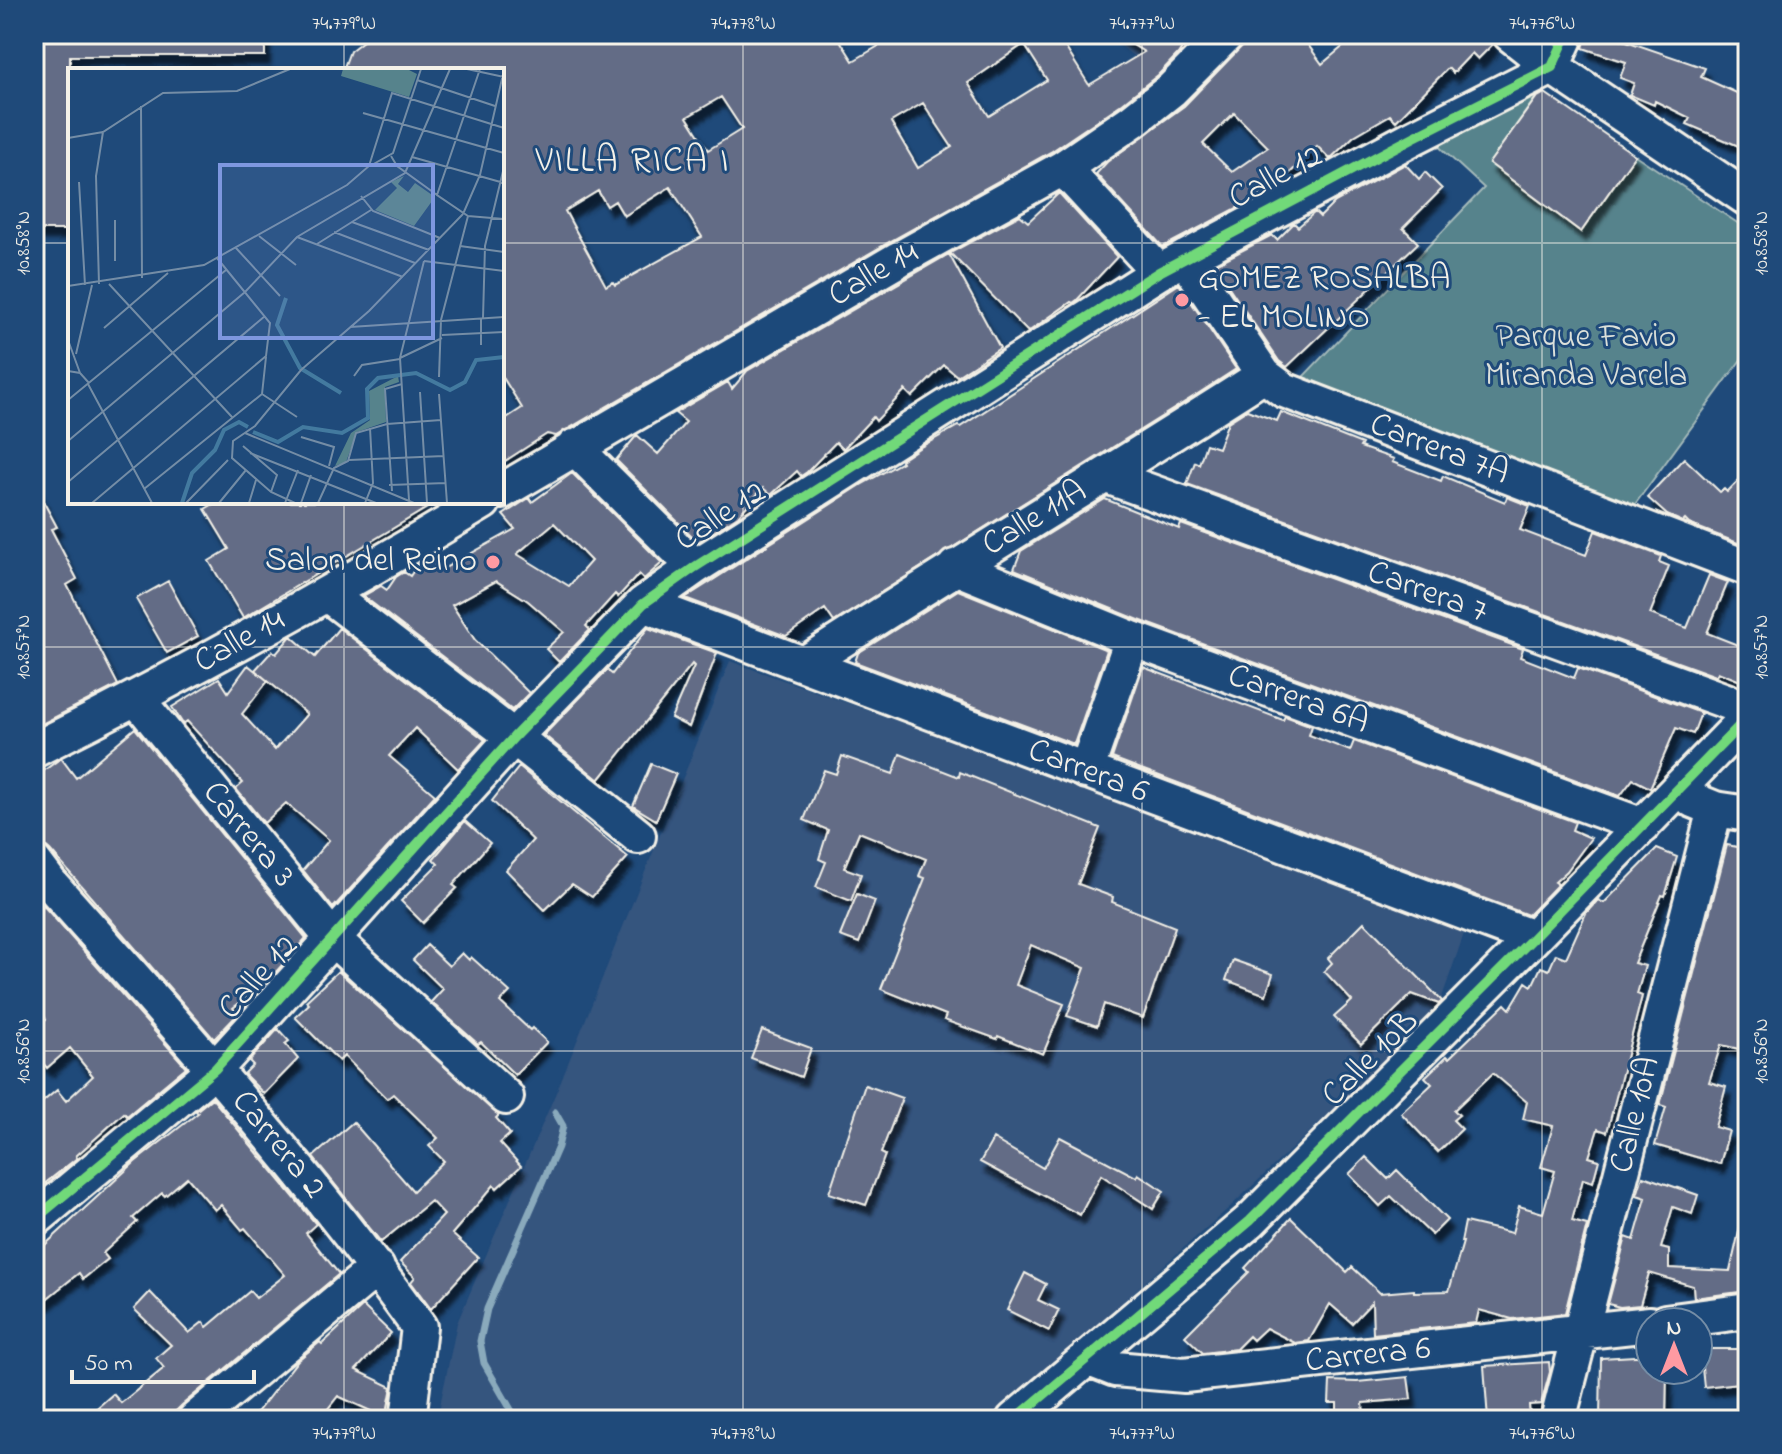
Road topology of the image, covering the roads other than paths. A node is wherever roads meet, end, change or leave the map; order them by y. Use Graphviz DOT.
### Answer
graph roads {
  1 [pos="1227,34"];
  2 [pos="1510,34"];
  3 [pos="1567,34"];
  4 [pos="1552,67"];
  5 [pos="1063,168"];
  6 [pos="1748,199"];
  7 [pos="1172,265"];
  8 [pos="1264,375"];
  9 [pos="574,447"];
  10 [pos="1107,476"];
  11 [pos="504,490"];
  12 [pos="480,504"];
  13 [pos="695,567"];
  14 [pos="955,567"];
  15 [pos="1748,568"];
  16 [pos="327,594"];
  17 [pos="643,604"];
  18 [pos="1132,639"];
  19 [pos="806,663"];
  20 [pos="137,699"];
  21 [pos="1748,709"];
  22 [pos="1748,717"];
  23 [pos="514,737"];
  24 [pos="34,750"];
  25 [pos="1086,771"];
  26 [pos="1675,792"];
  27 [pos="1715,809"];
  28 [pos="1748,814"];
  29 [pos="1643,826"];
  30 [pos="638,836"];
  31 [pos="39,880"];
  32 [pos="332,938"];
  33 [pos="1533,938"];
  34 [pos="215,1069"];
  35 [pos="506,1097"];
  36 [pos="34,1220"];
  37 [pos="377,1268"];
  38 [pos="1748,1311"];
  39 [pos="1714,1316"];
  40 [pos="1634,1326"];
  41 [pos="1580,1333"];
  42 [pos="1087,1358"];
  43 [pos="195,1420"];
  44 [pos="408,1420"];
  45 [pos="1014,1420"];
  46 [pos="1558,1420"];
  1 -- 5 [label="street, Calle 14"];
  2 -- 4 [label="street"];
  3 -- 4 [label="street"];
  4 -- 6 [label="street"];
  4 -- 7 [label="street, Calle 12"];
  5 -- 7 [label="street, Carrera 7A"];
  5 -- 9 [label="street, Calle 14"];
  7 -- 8 [label="street, Carrera 7A"];
  7 -- 13 [label="street, Calle 12"];
  8 -- 10 [label="street, Calle 11A"];
  8 -- 15 [label="street, Carrera 7A"];
  9 -- 11 [label="street, Calle 14"];
  9 -- 13 [label="street"];
  10 -- 14 [label="street, Calle 11A"];
  10 -- 21 [label="street, Carrera 7"];
  12 -- 16 [label="street, Calle 14"];
  13 -- 17 [label="street, Calle 12"];
  14 -- 18 [label="street, Carrera 6A"];
  14 -- 19 [label="street, Calle 11A"];
  16 -- 20 [label="street, Calle 14"];
  16 -- 23 [label="street"];
  17 -- 19 [label="street, Carrera 6"];
  17 -- 23 [label="street, Calle 12"];
  18 -- 25 [label="street"];
  18 -- 29 [label="street, Carrera 6A"];
  19 -- 25 [label="street, Carrera 6"];
  20 -- 24 [label="street, Calle 14"];
  20 -- 32 [label="street, Carrera 3"];
  22 -- 26 [label="street, Calle 10B"];
  23 -- 30 [label="street"];
  23 -- 32 [label="street, Calle 12"];
  25 -- 33 [label="street, Carrera 6"];
  26 -- 27 [label="street"];
  26 -- 29 [label="street, Calle 10B"];
  27 -- 28 [label="street"];
  27 -- 41 [label="street, Calle 10A"];
  29 -- 33 [label="street, Calle 10B"];
  31 -- 34 [label="street, Carrera 2"];
  32 -- 34 [label="street, Calle 12"];
  32 -- 35 [label="street, Carrera 3"];
  33 -- 42 [label="street, Calle 10B"];
  34 -- 36 [label="street, Calle 12"];
  34 -- 37 [label="street, Carrera 2"];
  37 -- 43 [label="street"];
  37 -- 44 [label="street, Carrera 2"];
  38 -- 39 [label="street"];
  40 -- 41 [label="street, Carrera 6"];
  41 -- 42 [label="street, Carrera 6"];
  41 -- 46 [label="street, Calle 10A"];
  42 -- 45 [label="street, Calle 10B"];
}
